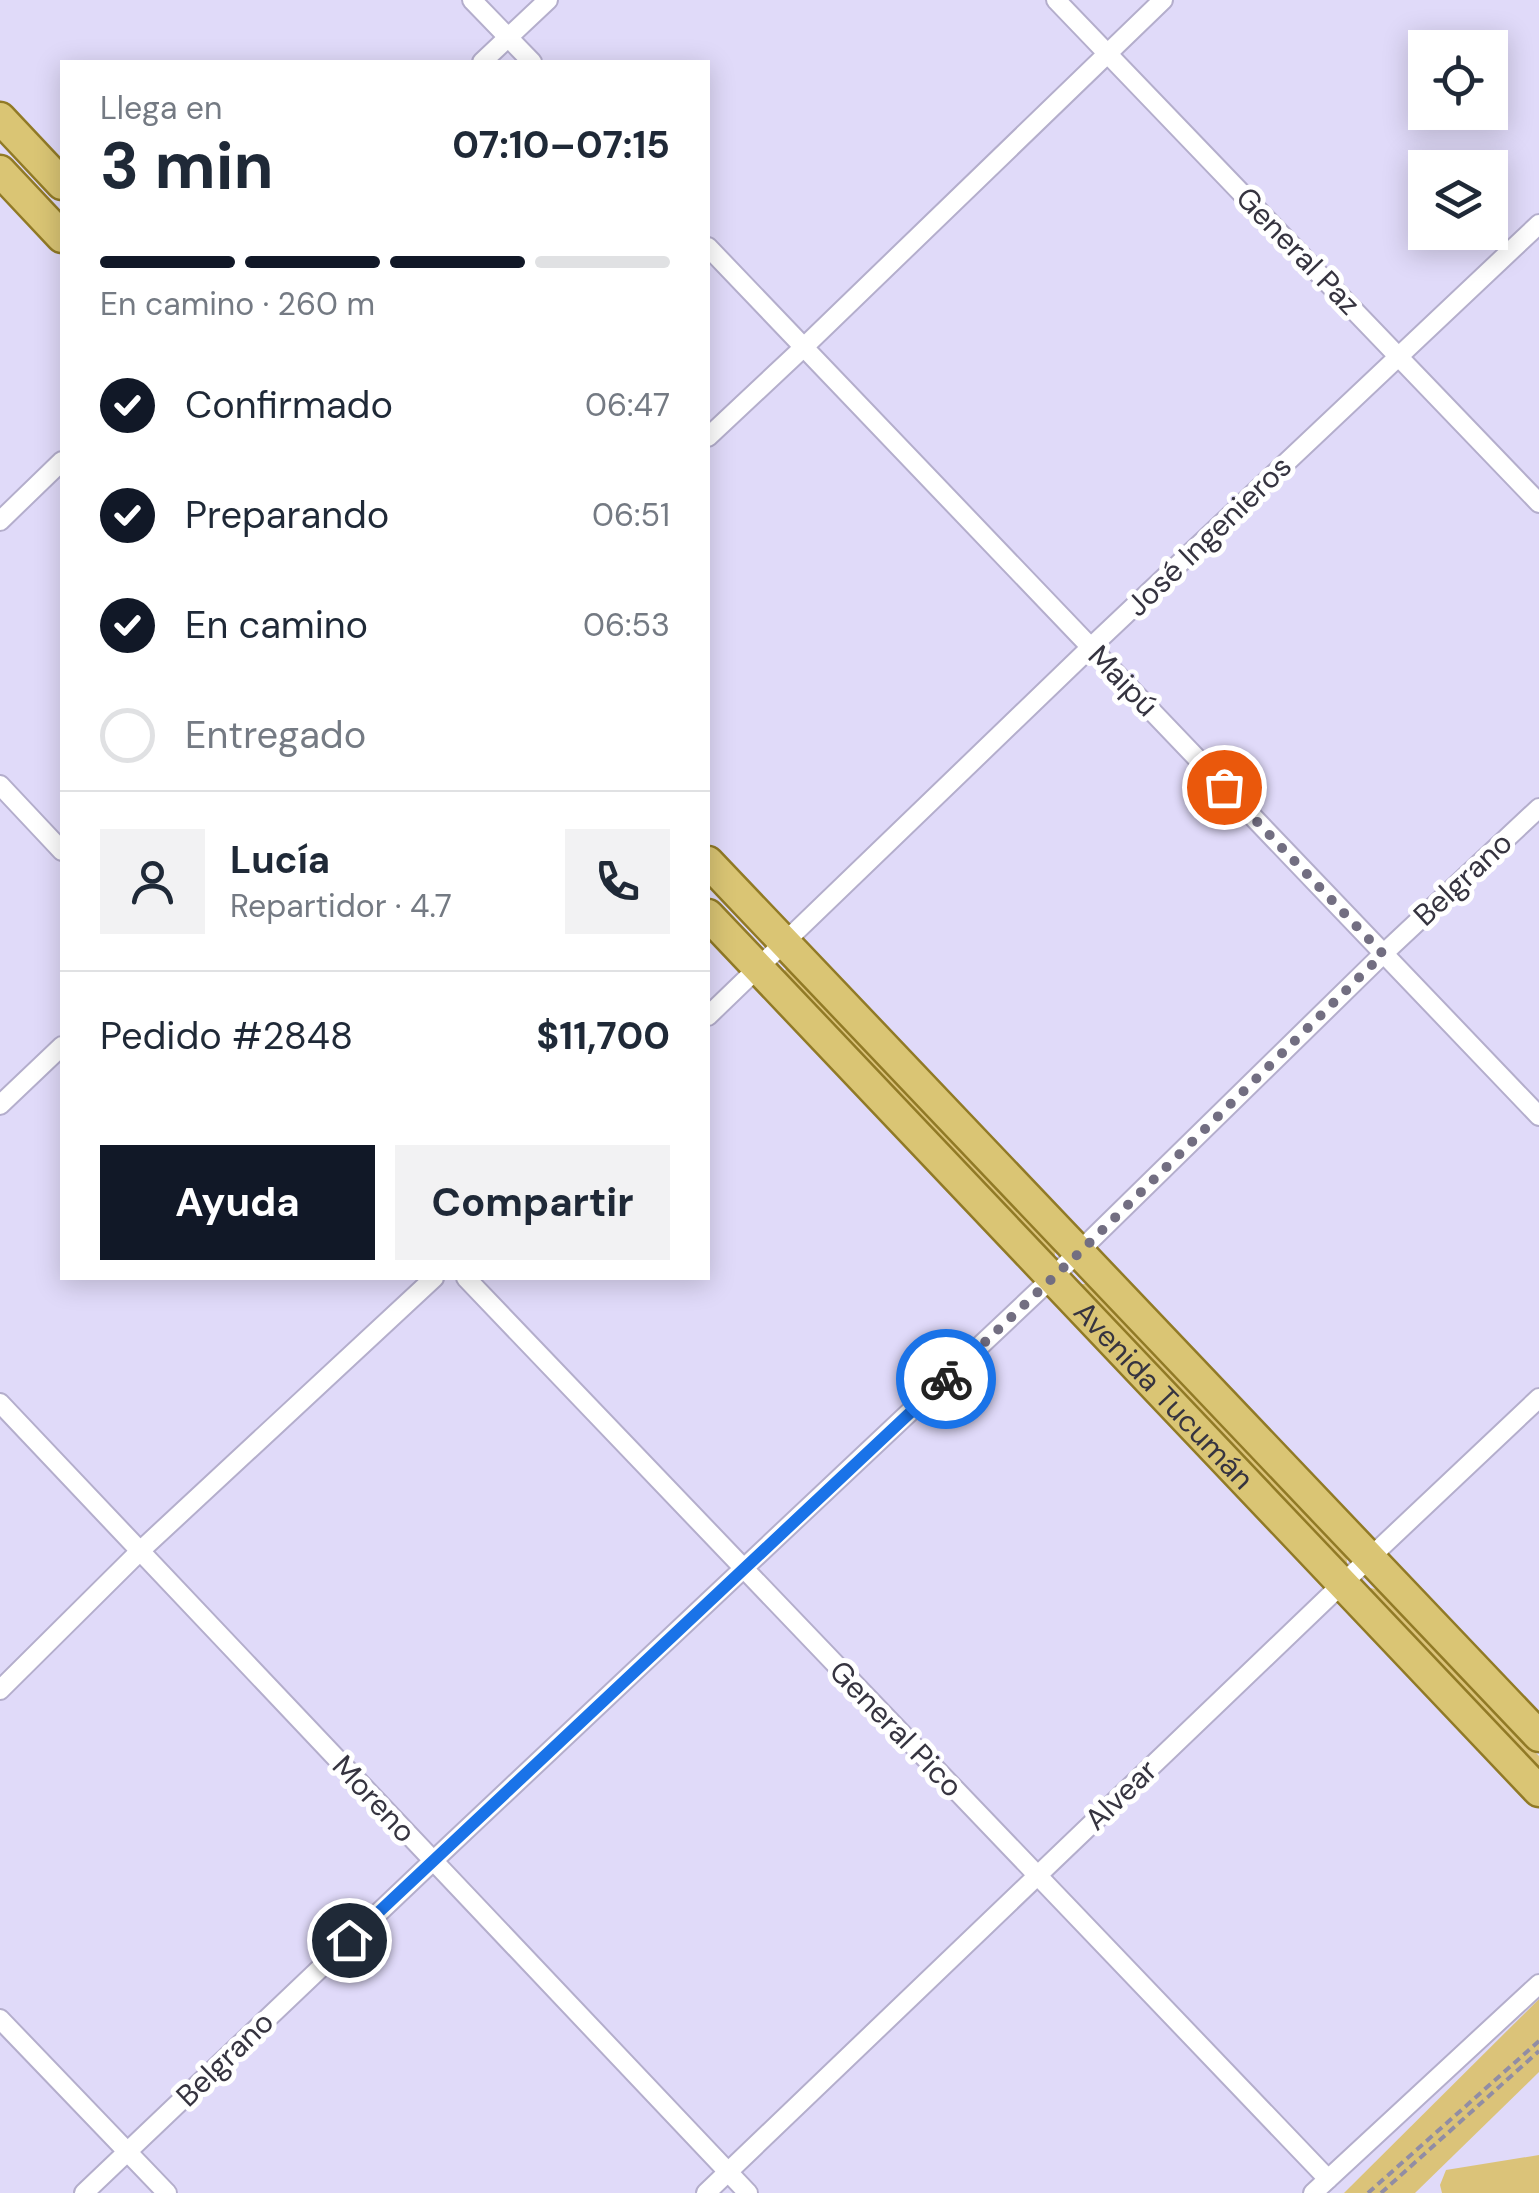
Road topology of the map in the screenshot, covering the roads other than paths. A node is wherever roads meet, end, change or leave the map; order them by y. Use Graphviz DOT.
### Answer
graph roads {
  1 [pos="472,0"];
  2 [pos="548,0"];
  3 [pos="1056,0"];
  4 [pos="1163,0"];
  5 [pos="508,38"];
  6 [pos="1106,53"];
  7 [pos="484,60"];
  8 [pos="530,60"];
  9 [pos="0,118"];
  10 [pos="0,171"];
  11 [pos="60,182"];
  12 [pos="1539,224"];
  13 [pos="60,234"];
  14 [pos="710,248"];
  15 [pos="804,348"];
  16 [pos="1398,356"];
  17 [pos="710,436"];
  18 [pos="60,463"];
  19 [pos="1539,503"];
  20 [pos="0,521"];
  21 [pos="1091,647"];
  22 [pos="0,784"];
  23 [pos="1539,808"];
  24 [pos="60,849"];
  25 [pos="710,864"];
  26 [pos="710,917"];
  27 [pos="785,944"];
  28 [pos="1383,954"];
  29 [pos="758,968"];
  30 [pos="710,1014"];
  31 [pos="60,1048"];
  32 [pos="0,1105"];
  33 [pos="1539,1116"];
  34 [pos="1079,1253"];
  35 [pos="1052,1278"];
  36 [pos="432,1280"];
  37 [pos="468,1280"];
  38 [pos="1539,1398"];
  39 [pos="0,1403"];
  40 [pos="140,1551"];
  41 [pos="1369,1558"];
  42 [pos="744,1570"];
  43 [pos="1342,1584"];
  44 [pos="0,1690"];
  45 [pos="1539,1736"];
  46 [pos="1539,1790"];
  47 [pos="433,1861"];
  48 [pos="1037,1876"];
  49 [pos="1539,1984"];
  50 [pos="0,2019"];
  51 [pos="127,2151"];
  52 [pos="728,2172"];
  53 [pos="1328,2179"];
  54 [pos="84,2193"];
  55 [pos="167,2193"];
  56 [pos="706,2193"];
  57 [pos="748,2193"];
  58 [pos="1313,2193"];
  1 -- 5 [label="street"];
  2 -- 5 [label="street"];
  3 -- 6 [label="street, General Paz"];
  4 -- 6 [label="street"];
  5 -- 7 [label="street"];
  5 -- 8 [label="street"];
  6 -- 15 [label="street"];
  6 -- 16 [label="street, General Paz"];
  9 -- 11 [label="main road"];
  10 -- 13 [label="main road"];
  12 -- 16 [label="street, José Ingenieros"];
  14 -- 15 [label="street, Maipú"];
  15 -- 17 [label="street"];
  15 -- 21 [label="street, Maipú"];
  16 -- 19 [label="street, General Paz"];
  16 -- 21 [label="street, José Ingenieros"];
  18 -- 20 [label="street"];
  21 -- 27 [label="street, José Ingenieros"];
  21 -- 28 [label="street, Maipú"];
  22 -- 24 [label="street"];
  23 -- 28 [label="street, Belgrano"];
  25 -- 27 [label="main road, Avenida Tucumán"];
  26 -- 29 [label="main road, Avenida Tucumán"];
  27 -- 29 [label="street, José Ingenieros"];
  27 -- 34 [label="main road, Avenida Tucumán"];
  28 -- 33 [label="street, Maipú"];
  28 -- 34 [label="street, Belgrano"];
  29 -- 30 [label="street, José Ingenieros"];
  29 -- 35 [label="main road, Avenida Tucumán"];
  31 -- 32 [label="street"];
  34 -- 35 [label="street, Belgrano"];
  34 -- 41 [label="main road, Avenida Tucumán"];
  35 -- 42 [label="street, Belgrano"];
  35 -- 43 [label="main road, Avenida Tucumán"];
  36 -- 40 [label="street"];
  37 -- 42 [label="street, General Pico"];
  38 -- 41 [label="street, Alvear"];
  39 -- 40 [label="street, Moreno"];
  40 -- 44 [label="street"];
  40 -- 47 [label="street, Moreno"];
  41 -- 43 [label="street, Alvear"];
  41 -- 45 [label="main road, Avenida Tucumán"];
  42 -- 47 [label="street, Belgrano"];
  42 -- 48 [label="street, General Pico"];
  43 -- 46 [label="main road, Avenida Tucumán"];
  43 -- 48 [label="street, Alvear"];
  47 -- 51 [label="street, Belgrano"];
  47 -- 52 [label="street, Moreno"];
  48 -- 52 [label="street, Alvear"];
  48 -- 53 [label="street, General Pico"];
  49 -- 53 [label="street"];
  50 -- 51 [label="street"];
  51 -- 54 [label="street, Belgrano"];
  51 -- 55 [label="street"];
  52 -- 56 [label="street, Alvear"];
  52 -- 57 [label="street, Moreno"];
  53 -- 58 [label="street"];
}
